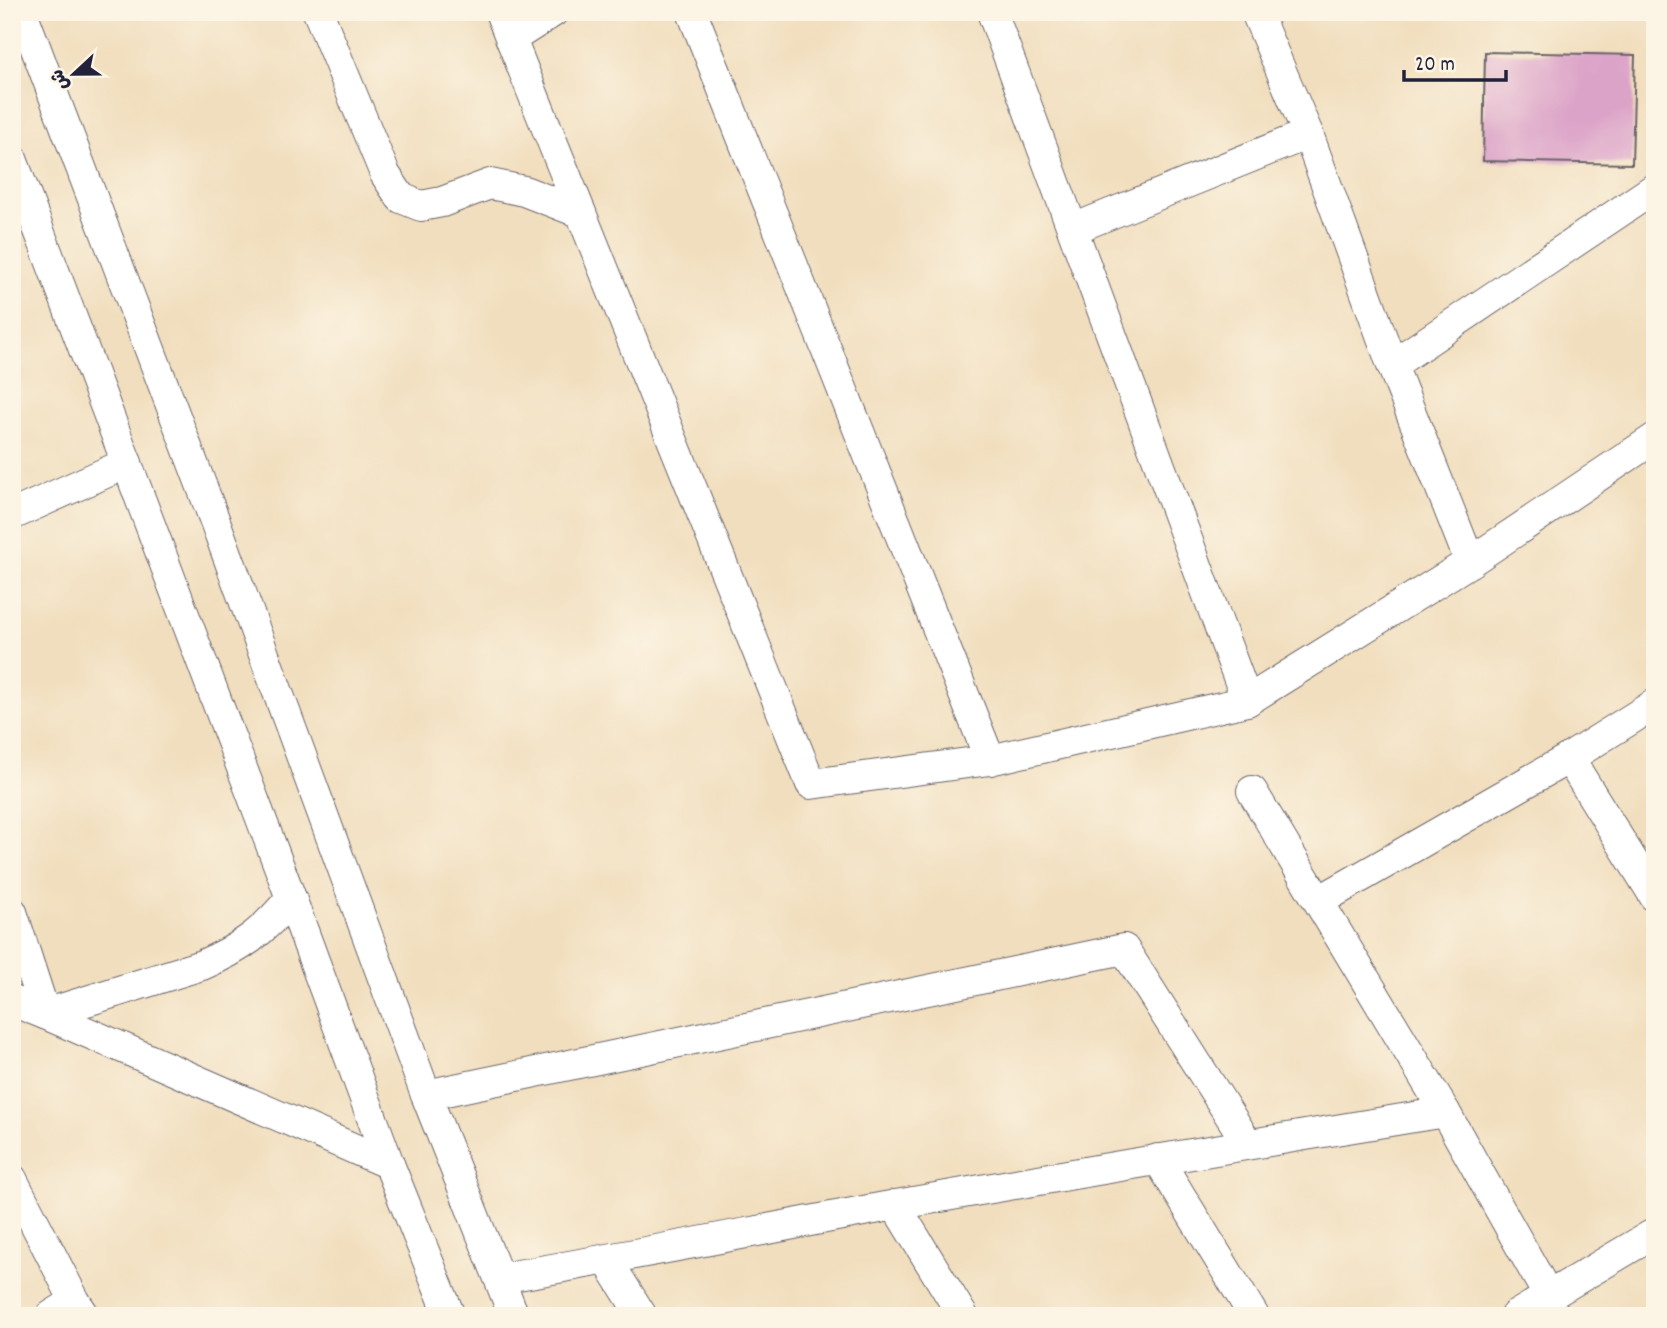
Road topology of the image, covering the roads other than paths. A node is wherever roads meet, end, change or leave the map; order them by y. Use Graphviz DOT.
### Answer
graph roads {
  1 [pos="22,12"];
  2 [pos="318,12"];
  3 [pos="553,12"];
  4 [pos="692,12"];
  5 [pos="992,12"];
  6 [pos="1256,12"];
  7 [pos="505,26"];
  8 [pos="1308,134"];
  9 [pos="12,159"];
  10 [pos="1655,188"];
  11 [pos="581,214"];
  12 [pos="1073,229"];
  13 [pos="1392,365"];
  14 [pos="1655,438"];
  15 [pos="127,463"];
  16 [pos="12,515"];
  17 [pos="1470,562"];
  18 [pos="1247,701"];
  19 [pos="1655,704"];
  20 [pos="1569,758"];
  21 [pos="990,760"];
  22 [pos="1252,791"];
  23 [pos="1655,897"];
  24 [pos="292,898"];
  25 [pos="1319,901"];
  26 [pos="12,912"];
  27 [pos="12,1001"];
  28 [pos="46,1014"];
  29 [pos="426,1095"];
  30 [pos="1445,1112"];
  31 [pos="1248,1144"];
  32 [pos="1158,1159"];
  33 [pos="389,1164"];
  34 [pos="12,1179"];
  35 [pos="895,1206"];
  36 [pos="1655,1233"];
  37 [pos="607,1260"];
  38 [pos="500,1278"];
  39 [pos="1548,1295"];
  40 [pos="70,1311"];
  41 [pos="450,1316"];
  42 [pos="514,1316"];
  43 [pos="642,1316"];
  44 [pos="964,1316"];
  45 [pos="1254,1316"];
  46 [pos="1515,1316"];
  1 -- 29 [label="street"];
  2 -- 11 [label="street"];
  3 -- 7 [label="street"];
  4 -- 21 [label="street"];
  5 -- 12 [label="street"];
  6 -- 8 [label="street"];
  7 -- 11 [label="street"];
  8 -- 12 [label="street"];
  8 -- 13 [label="street"];
  9 -- 15 [label="street"];
  10 -- 13 [label="street"];
  11 -- 21 [label="street"];
  12 -- 18 [label="street"];
  13 -- 17 [label="street"];
  14 -- 17 [label="street"];
  15 -- 16 [label="street"];
  15 -- 24 [label="street"];
  17 -- 18 [label="street"];
  18 -- 21 [label="street"];
  19 -- 20 [label="street"];
  20 -- 23 [label="street"];
  20 -- 25 [label="street"];
  22 -- 25 [label="street"];
  24 -- 28 [label="street"];
  24 -- 33 [label="street"];
  25 -- 30 [label="street"];
  26 -- 28 [label="street"];
  27 -- 28 [label="street"];
  28 -- 33 [label="street"];
  29 -- 31 [label="street"];
  29 -- 38 [label="street"];
  30 -- 31 [label="street"];
  30 -- 39 [label="street"];
  31 -- 32 [label="street"];
  32 -- 35 [label="street"];
  32 -- 45 [label="street"];
  33 -- 41 [label="street"];
  34 -- 40 [label="street"];
  35 -- 37 [label="street"];
  35 -- 44 [label="street"];
  36 -- 39 [label="street"];
  37 -- 38 [label="street"];
  37 -- 43 [label="street"];
  38 -- 42 [label="street"];
  39 -- 46 [label="street"];
}
